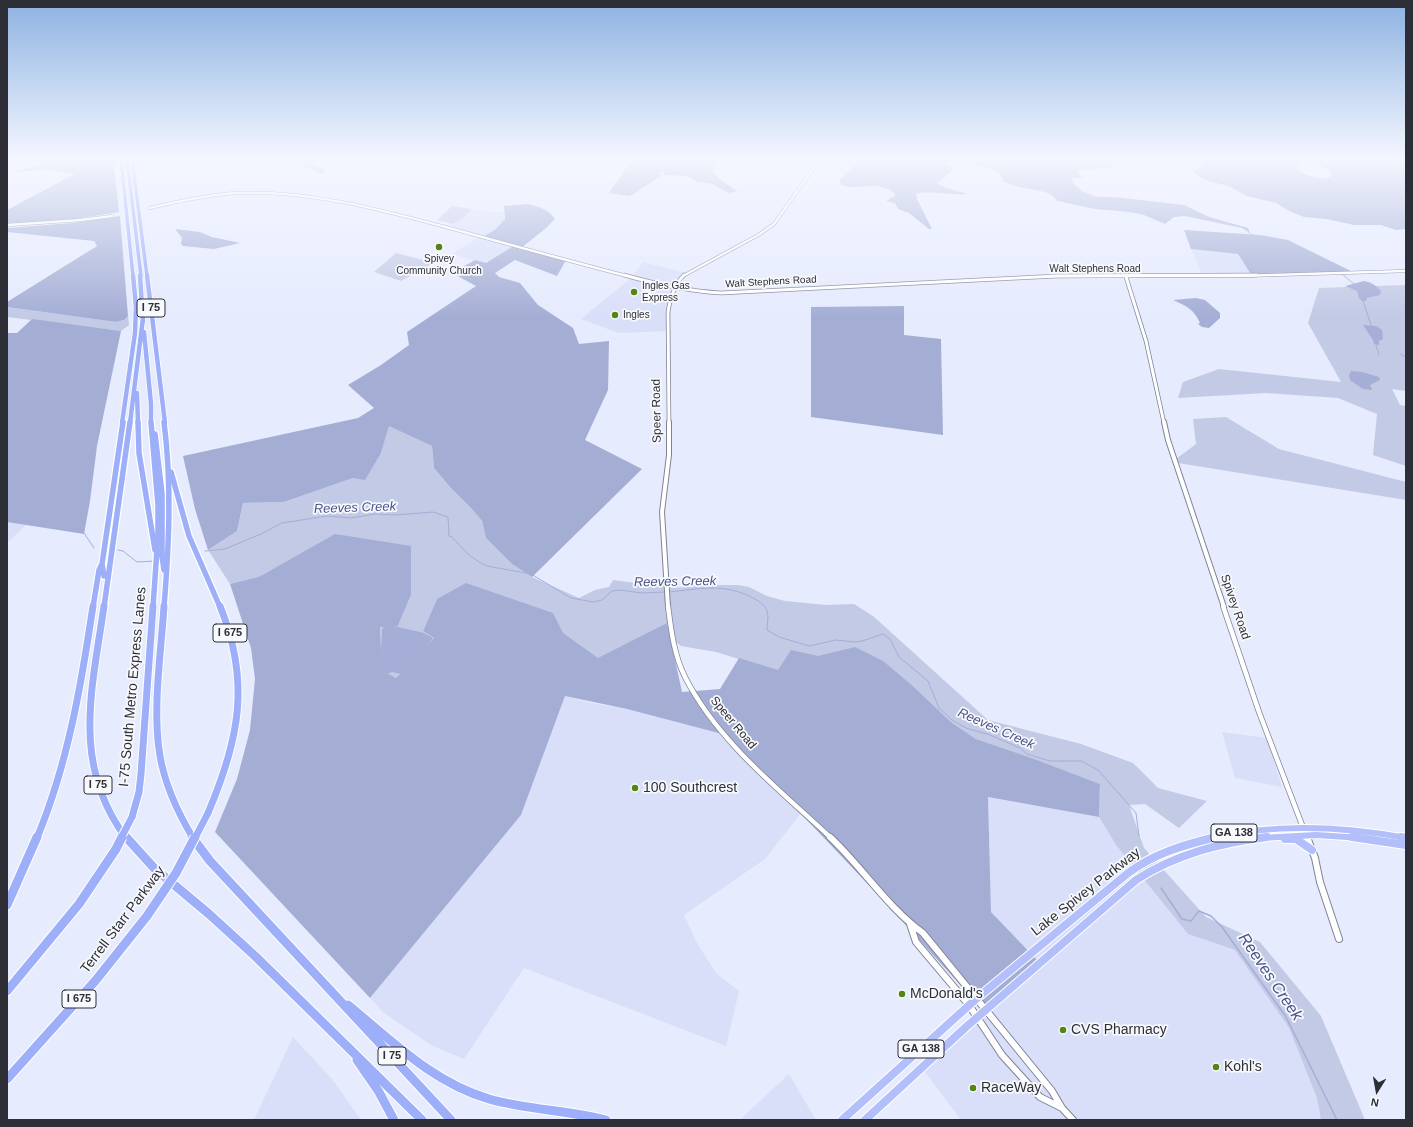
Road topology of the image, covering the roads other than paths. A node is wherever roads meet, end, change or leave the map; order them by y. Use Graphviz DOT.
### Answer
graph roads {
  1 [pos="127,212"];
  2 [pos="133,212"];
  3 [pos="139,212"];
  4 [pos="388,212"];
  5 [pos="783,212"];
  6 [pos="112,216"];
  7 [pos="7,225"];
  8 [pos="1406,271"];
  9 [pos="1126,277"];
  10 [pos="675,288"];
  11 [pos="143,318"];
  12 [pos="135,386"];
  13 [pos="151,405"];
  14 [pos="168,458"];
  15 [pos="156,545"];
  16 [pos="102,564"];
  17 [pos="166,577"];
  18 [pos="104,595"];
  19 [pos="1302,826"];
  20 [pos="1306,834"];
  21 [pos="1406,838"];
  22 [pos="1235,842"];
  23 [pos="1406,845"];
  24 [pos="1312,850"];
  25 [pos="7,905"];
  26 [pos="910,923"];
  27 [pos="1339,939"];
  28 [pos="7,991"];
  29 [pos="331,992"];
  30 [pos="976,999"];
  31 [pos="969,1005"];
  32 [pos="985,1010"];
  33 [pos="976,1018"];
  34 [pos="350,1050"];
  35 [pos="7,1079"];
  36 [pos="1062,1108"];
  37 [pos="394,1120"];
  38 [pos="422,1120"];
  39 [pos="451,1120"];
  40 [pos="606,1120"];
  41 [pos="842,1120"];
  42 [pos="865,1120"];
  43 [pos="1074,1120"];
  1 -- 16 [label="highway, I 75"];
  2 -- 11 [label="highway, I-75 South Metro Express Lanes"];
  3 -- 14 [label="highway, I 75"];
  4 -- 10 [label="street, Walt Stephens Road"];
  5 -- 10 [label="street"];
  6 -- 7 [label="street"];
  8 -- 9 [label="street, Walt Stephens Road"];
  9 -- 10 [label="street, Walt Stephens Road"];
  9 -- 19 [label="street, Spivey Road"];
  10 -- 26 [label="street, Speer Road"];
  11 -- 12 [label="highway, I-75 South Metro Express Lanes"];
  11 -- 13 [label="highway, I-75 South Metro Express Lanes"];
  12 -- 15 [label="highway, I-75 South Metro Express Lanes"];
  12 -- 18 [label="highway"];
  13 -- 15 [label="highway, I-75 South Metro Express Lanes"];
  13 -- 17 [label="highway"];
  14 -- 17 [label="highway, I 75"];
  14 -- 35 [label="highway, Terrell Starr Parkway / I 675, bridge"];
  15 -- 28 [label="highway, I-75 South Metro Express Lanes, bridge"];
  16 -- 18 [label="highway, I 75"];
  16 -- 25 [label="highway"];
  17 -- 29 [label="highway, I 75"];
  18 -- 34 [label="highway, I 75"];
  19 -- 20 [label="street, Spivey Road"];
  19 -- 21 [label="highway, Lake Spivey Parkway / GA 138"];
  19 -- 30 [label="highway, Lake Spivey Parkway / GA 138"];
  20 -- 22 [label="highway, Lake Spivey Parkway / GA 138"];
  20 -- 23 [label="highway, Lake Spivey Parkway / GA 138"];
  20 -- 24 [label="street, Spivey Road"];
  22 -- 24 [label="highway"];
  22 -- 32 [label="highway, Lake Spivey Parkway / GA 138"];
  24 -- 27 [label="street, Spivey Road"];
  26 -- 30 [label="street, Speer Road"];
  26 -- 31 [label="street, Speer Road"];
  29 -- 39 [label="highway, I 75"];
  29 -- 40 [label="highway"];
  30 -- 31 [label="highway, Lake Spivey Parkway / GA 138"];
  30 -- 32 [label="street, Speer Road"];
  31 -- 33 [label="street, Speer Road"];
  31 -- 41 [label="highway, Lake Spivey Parkway / GA 138"];
  32 -- 33 [label="highway, Lake Spivey Parkway / GA 138"];
  32 -- 36 [label="street, Speer Road"];
  33 -- 36 [label="street, Speer Road"];
  33 -- 42 [label="highway, Lake Spivey Parkway / GA 138"];
  34 -- 37 [label="highway"];
  34 -- 38 [label="highway, I 75"];
  36 -- 43 [label="street"];
}
